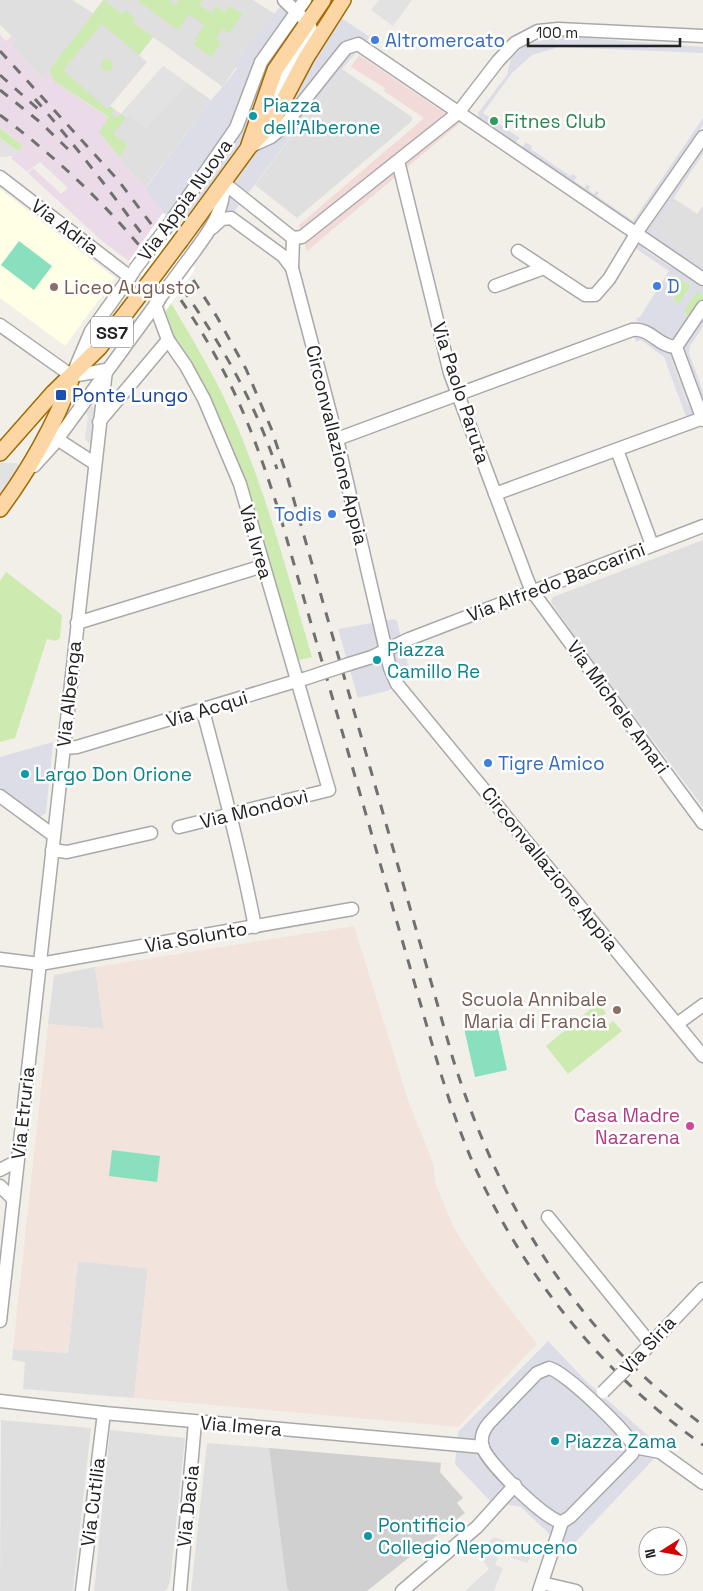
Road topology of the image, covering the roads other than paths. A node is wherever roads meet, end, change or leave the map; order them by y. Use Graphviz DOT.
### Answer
graph roads {
  1 [pos="284,0"];
  2 [pos="305,0"];
  3 [pos="322,1"];
  4 [pos="342,1"];
  5 [pos="296,11"];
  6 [pos="308,22"];
  7 [pos="703,36"];
  8 [pos="458,113"];
  9 [pos="703,136"];
  10 [pos="249,147"];
  11 [pos="398,161"];
  12 [pos="0,177"];
  13 [pos="224,183"];
  14 [pos="263,214"];
  15 [pos="212,228"];
  16 [pos="249,232"];
  17 [pos="636,234"];
  18 [pos="293,238"];
  19 [pos="518,251"];
  20 [pos="541,266"];
  21 [pos="292,268"];
  22 [pos="133,273"];
  23 [pos="703,279"];
  24 [pos="495,286"];
  25 [pos="157,302"];
  26 [pos="703,307"];
  27 [pos="0,325"];
  28 [pos="168,340"];
  29 [pos="676,347"];
  30 [pos="106,370"];
  31 [pos="72,376"];
  32 [pos="457,395"];
  33 [pos="703,419"];
  34 [pos="99,423"];
  35 [pos="50,438"];
  36 [pos="336,439"];
  37 [pos="617,450"];
  38 [pos="0,453"];
  39 [pos="94,463"];
  40 [pos="495,494"];
  41 [pos="0,509"];
  42 [pos="703,526"];
  43 [pos="652,545"];
  44 [pos="263,566"];
  45 [pos="532,591"];
  46 [pos="77,623"];
  47 [pos="386,650"];
  48 [pos="301,680"];
  49 [pos="203,711"];
  50 [pos="63,748"];
  51 [pos="328,790"];
  52 [pos="0,796"];
  53 [pos="230,816"];
  54 [pos="703,823"];
  55 [pos="179,827"];
  56 [pos="151,833"];
  57 [pos="54,836"];
  58 [pos="52,850"];
  59 [pos="352,909"];
  60 [pos="255,927"];
  61 [pos="0,960"];
  62 [pos="40,964"];
  63 [pos="703,1005"];
  64 [pos="677,1024"];
  65 [pos="703,1056"];
  66 [pos="18,1154"];
  67 [pos="0,1170"];
  68 [pos="0,1186"];
  69 [pos="13,1199"];
  70 [pos="548,1217"];
  71 [pos="703,1290"];
  72 [pos="0,1322"];
  73 [pos="650,1343"];
  74 [pos="0,1402"];
  75 [pos="593,1402"];
  76 [pos="104,1413"];
  77 [pos="195,1422"];
  78 [pos="483,1447"];
  79 [pos="634,1448"];
  80 [pos="703,1484"];
  81 [pos="515,1486"];
  82 [pos="562,1522"];
  83 [pos="540,1587"];
  84 [pos="82,1591"];
  85 [pos="180,1591"];
  86 [pos="402,1591"];
  87 [pos="576,1591"];
  1 -- 5 [label="street"];
  2 -- 5 [label="street"];
  3 -- 4 [label="street"];
  3 -- 6 [label="main road"];
  4 -- 10 [label="main road"];
  5 -- 6 [label="street"];
  5 -- 22 [label="street, Via Appia Nuova / SS7, bridge"];
  6 -- 10 [label="main road"];
  7 -- 8 [label="street"];
  8 -- 10 [label="street"];
  8 -- 11 [label="street"];
  8 -- 17 [label="street"];
  9 -- 17 [label="street"];
  10 -- 13 [label="main road, Via Appia Nuova / SS7"];
  11 -- 18 [label="street"];
  11 -- 32 [label="street, Via Paolo Paruta"];
  12 -- 22 [label="street, Via Adria"];
  13 -- 14 [label="street"];
  13 -- 15 [label="street, Via Appia Nuova"];
  13 -- 31 [label="main road, Via Appia Nuova / SS7, bridge"];
  14 -- 16 [label="street"];
  14 -- 18 [label="street"];
  15 -- 16 [label="street"];
  15 -- 25 [label="street, Via Appia Nuova, bridge"];
  16 -- 21 [label="street"];
  17 -- 20 [label="street"];
  17 -- 23 [label="street"];
  18 -- 21 [label="street"];
  19 -- 20 [label="street"];
  20 -- 24 [label="street"];
  21 -- 36 [label="street, Circonvallazione Appia"];
  22 -- 31 [label="street, Via Appia Nuova / SS7"];
  25 -- 28 [label="street, Via Ivrea"];
  25 -- 30 [label="street, Via Appia Nuova"];
  26 -- 29 [label="street"];
  27 -- 31 [label="street"];
  28 -- 34 [label="street"];
  28 -- 44 [label="street, Via Ivrea"];
  29 -- 32 [label="street"];
  29 -- 33 [label="street"];
  30 -- 31 [label="street"];
  30 -- 34 [label="street, Via Albenga"];
  30 -- 35 [label="street, Via Appia Nuova"];
  31 -- 35 [label="main road, SS7"];
  31 -- 38 [label="main road, SS7"];
  32 -- 36 [label="street"];
  32 -- 40 [label="street, Via Paolo Paruta"];
  33 -- 37 [label="street"];
  34 -- 39 [label="street, Via Albenga"];
  35 -- 39 [label="street"];
  35 -- 41 [label="main road, SS7"];
  36 -- 47 [label="street, Circonvallazione Appia"];
  37 -- 40 [label="street"];
  37 -- 43 [label="street"];
  39 -- 46 [label="street, Via Albenga"];
  40 -- 45 [label="street, Via Paolo Paruta"];
  42 -- 43 [label="street, Via Alfredo Baccarini"];
  43 -- 45 [label="street, Via Alfredo Baccarini"];
  44 -- 46 [label="street"];
  44 -- 48 [label="street, Via Ivrea"];
  45 -- 47 [label="street, Via Alfredo Baccarini"];
  45 -- 54 [label="street, Via Michele Amari"];
  46 -- 50 [label="street, Via Albenga"];
  47 -- 48 [label="street, Via Acqui, bridge"];
  47 -- 64 [label="street, Circonvallazione Appia"];
  48 -- 49 [label="street, Via Acqui"];
  48 -- 51 [label="street, Via Ivrea"];
  49 -- 50 [label="street, Via Acqui"];
  49 -- 53 [label="street"];
  50 -- 57 [label="street, Via Albenga"];
  51 -- 53 [label="street, Via Mondovì"];
  52 -- 57 [label="street"];
  53 -- 55 [label="street, Via Mondovì"];
  53 -- 60 [label="street"];
  56 -- 58 [label="street"];
  57 -- 58 [label="street, Via Albenga"];
  58 -- 62 [label="street, Via Albenga"];
  59 -- 60 [label="street, Via Solunto"];
  60 -- 62 [label="street, Via Solunto"];
  61 -- 62 [label="street, Via Solunto"];
  62 -- 66 [label="street, Via Etruria"];
  63 -- 64 [label="street"];
  64 -- 65 [label="street, Circonvallazione Appia"];
  66 -- 67 [label="street"];
  66 -- 69 [label="street, Via Etruria"];
  68 -- 69 [label="street"];
  69 -- 72 [label="street, Via Etruria"];
  70 -- 73 [label="street"];
  71 -- 73 [label="street, Via Siria"];
  73 -- 75 [label="street, Via Siria, bridge"];
  74 -- 76 [label="street, Via Imera"];
  75 -- 78 [label="street"];
  75 -- 79 [label="street"];
  76 -- 77 [label="street, Via Imera"];
  76 -- 84 [label="street, Via Cutilia"];
  77 -- 78 [label="street, Via Imera"];
  77 -- 85 [label="street, Via Dacia"];
  78 -- 81 [label="street"];
  79 -- 80 [label="street"];
  79 -- 82 [label="street"];
  81 -- 82 [label="street"];
  81 -- 86 [label="street"];
  82 -- 83 [label="street"];
  83 -- 87 [label="street"];
}
